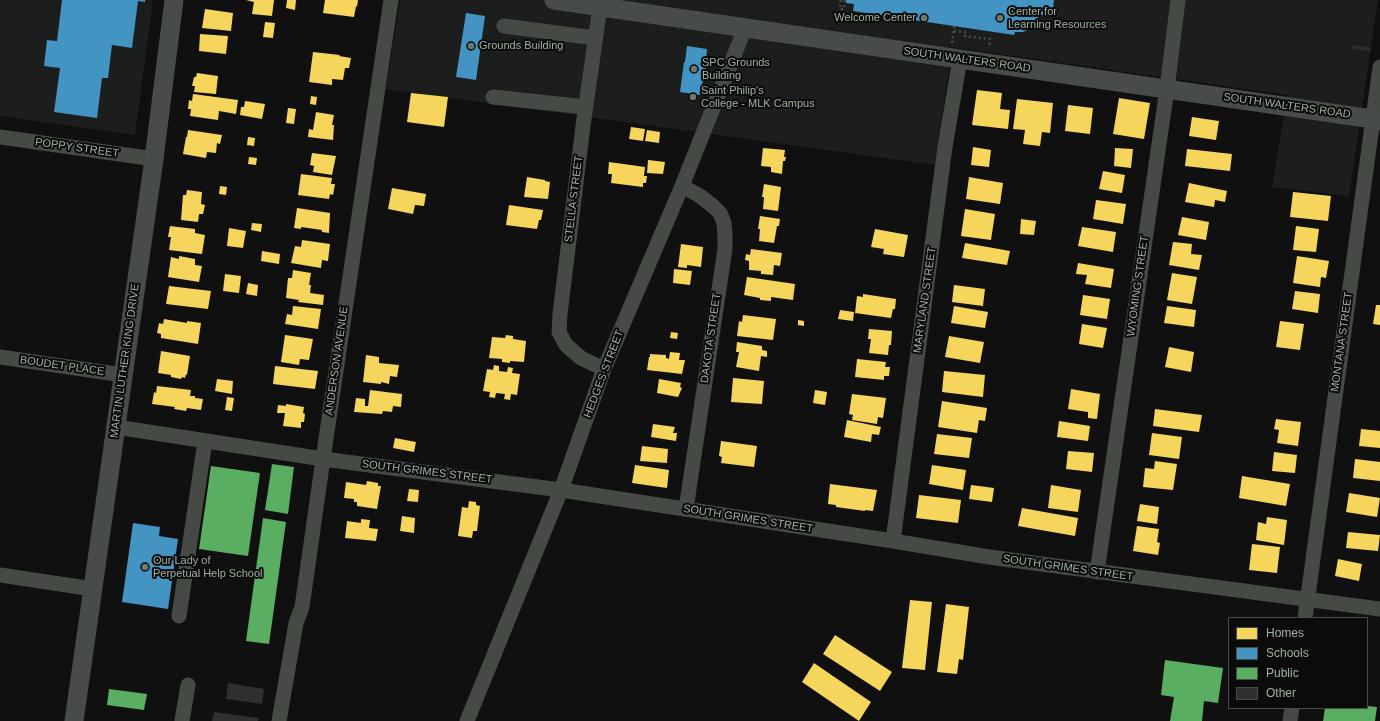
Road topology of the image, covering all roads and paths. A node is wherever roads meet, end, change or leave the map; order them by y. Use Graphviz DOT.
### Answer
graph roads {
  1 [pos="174,0"];
  2 [pos="391,0"];
  3 [pos="554,0"];
  4 [pos="841,0"];
  5 [pos="845,0"];
  6 [pos="1178,0"];
  7 [pos="600,7"];
  8 [pos="504,26"];
  9 [pos="954,26"];
  10 [pos="746,28"];
  11 [pos="954,31"];
  12 [pos="595,38"];
  13 [pos="989,49"];
  14 [pos="956,51"];
  15 [pos="1380,67"];
  16 [pos="1167,89"];
  17 [pos="493,97"];
  18 [pos="586,107"];
  19 [pos="1376,119"];
  20 [pos="0,137"];
  21 [pos="154,159"];
  22 [pos="682,186"];
  23 [pos="0,357"];
  24 [pos="604,369"];
  25 [pos="123,375"];
  26 [pos="116,427"];
  27 [pos="205,441"];
  28 [pos="323,459"];
  29 [pos="561,490"];
  30 [pos="686,510"];
  31 [pos="893,541"];
  32 [pos="1097,572"];
  33 [pos="0,575"];
  34 [pos="94,589"];
  35 [pos="1307,599"];
  36 [pos="1380,609"];
  37 [pos="179,616"];
  38 [pos="1305,617"];
  39 [pos="188,685"];
  40 [pos="1292,709"];
  41 [pos="74,721"];
  42 [pos="182,721"];
  43 [pos="279,721"];
  44 [pos="466,721"];
  45 [pos="1290,721"];
  1 -- 21 [label="main road, MARTIN LUTHER KING DRIVE"];
  2 -- 28 [label="street, ANDERSON AVENUE"];
  3 -- 7 [label="main road, SOUTH WALTERS ROAD"];
  4 -- 5 [label="path"];
  6 -- 16 [label="street, WYOMING STREET"];
  7 -- 10 [label="main road, SOUTH WALTERS ROAD"];
  7 -- 12 [label="street, STELLA STREET"];
  8 -- 12 [label="street"];
  9 -- 11 [label="path"];
  10 -- 14 [label="main road, SOUTH WALTERS ROAD"];
  10 -- 22 [label="street, HEDGES STREET"];
  11 -- 13 [label="path"];
  11 -- 14 [label="path"];
  12 -- 18 [label="street, STELLA STREET"];
  14 -- 16 [label="main road, SOUTH WALTERS ROAD"];
  14 -- 31 [label="street, MARYLAND STREET"];
  15 -- 19 [label="street, MONTANA STREET"];
  16 -- 19 [label="main road, SOUTH WALTERS ROAD"];
  16 -- 32 [label="street, WYOMING STREET"];
  17 -- 18 [label="street"];
  18 -- 24 [label="street, STELLA STREET"];
  19 -- 35 [label="street, MONTANA STREET"];
  20 -- 21 [label="street, POPPY STREET"];
  21 -- 25 [label="main road, MARTIN LUTHER KING DRIVE"];
  22 -- 24 [label="street, HEDGES STREET"];
  22 -- 30 [label="street, DAKOTA STREET"];
  23 -- 25 [label="street, BOUDET PLACE"];
  24 -- 29 [label="street, HEDGES STREET"];
  25 -- 26 [label="main road, MARTIN LUTHER KING DRIVE"];
  26 -- 27 [label="street, SOUTH GRIMES STREET"];
  26 -- 34 [label="main road, MARTIN LUTHER KING DRIVE"];
  27 -- 28 [label="street, SOUTH GRIMES STREET"];
  27 -- 37 [label="street"];
  28 -- 29 [label="street, SOUTH GRIMES STREET"];
  28 -- 43 [label="street, ANDERSON AVENUE"];
  29 -- 30 [label="street, SOUTH GRIMES STREET"];
  29 -- 44 [label="street, HEDGES STREET"];
  30 -- 31 [label="street, SOUTH GRIMES STREET"];
  31 -- 32 [label="street, SOUTH GRIMES STREET"];
  32 -- 35 [label="street, SOUTH GRIMES STREET"];
  33 -- 34 [label="street"];
  34 -- 41 [label="main road, MARTIN LUTHER KING DRIVE"];
  35 -- 36 [label="street, SOUTH GRIMES STREET"];
  35 -- 38 [label="street, MONTANA STREET"];
  39 -- 42 [label="street"];
  40 -- 45 [label="street"];
}
